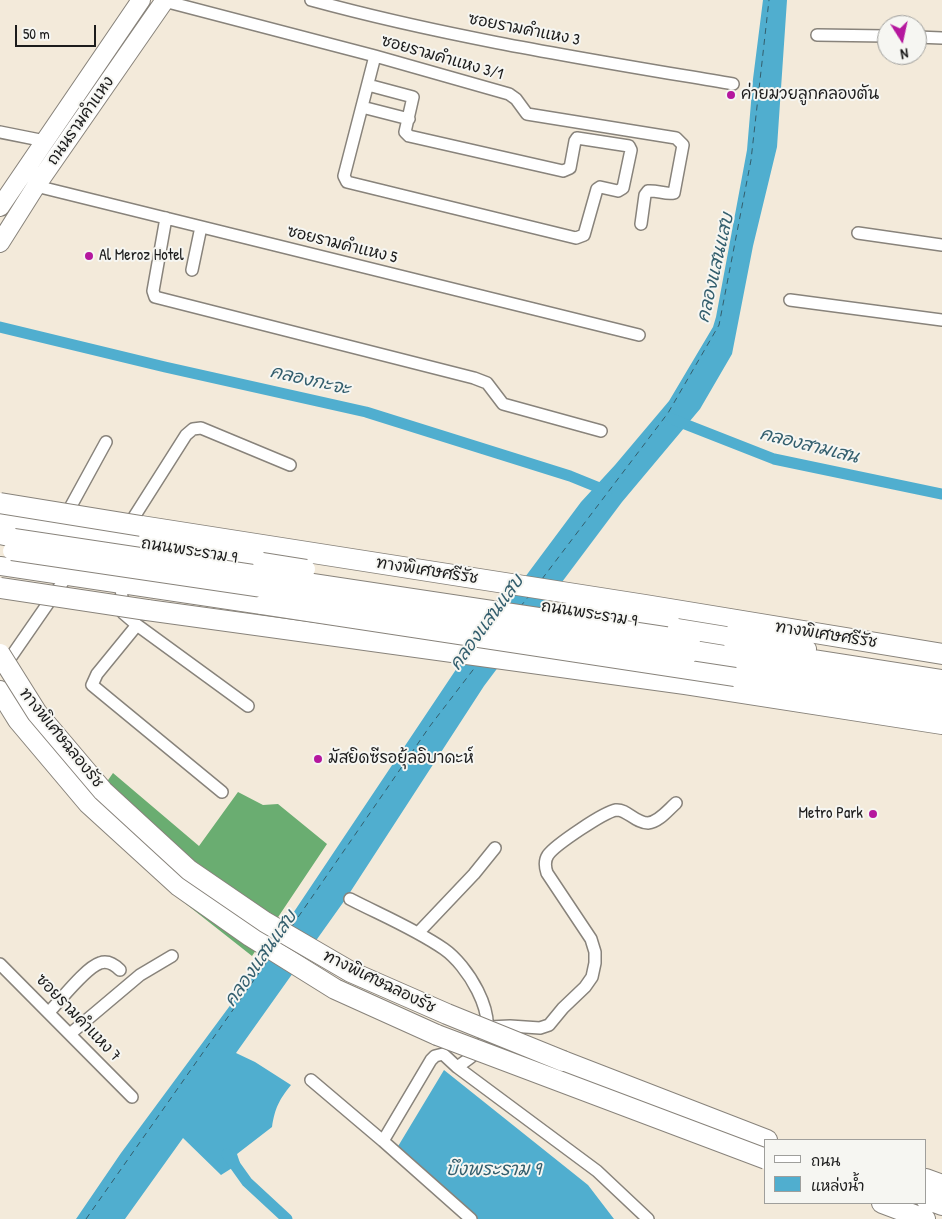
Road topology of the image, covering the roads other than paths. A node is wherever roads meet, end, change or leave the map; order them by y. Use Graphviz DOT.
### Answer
graph roads {
  1 [pos="141,0"];
  2 [pos="164,0"];
  3 [pos="311,0"];
  4 [pos="817,35"];
  5 [pos="877,36"];
  6 [pos="927,37"];
  7 [pos="942,38"];
  8 [pos="375,56"];
  9 [pos="733,84"];
  10 [pos="368,85"];
  11 [pos="362,107"];
  12 [pos="408,119"];
  13 [pos="0,132"];
  14 [pos="45,140"];
  15 [pos="61,149"];
  16 [pos="36,186"];
  17 [pos="0,207"];
  18 [pos="166,218"];
  19 [pos="641,224"];
  20 [pos="201,227"];
  21 [pos="858,233"];
  22 [pos="0,242"];
  23 [pos="942,245"];
  24 [pos="192,270"];
  25 [pos="790,300"];
  26 [pos="942,320"];
  27 [pos="640,335"];
  28 [pos="601,431"];
  29 [pos="106,442"];
  30 [pos="290,465"];
  31 [pos="0,503"];
  32 [pos="0,520"];
  33 [pos="58,530"];
  34 [pos="0,536"];
  35 [pos="120,539"];
  36 [pos="0,549"];
  37 [pos="0,566"];
  38 [pos="67,576"];
  39 [pos="121,584"];
  40 [pos="0,588"];
  41 [pos="137,625"];
  42 [pos="807,649"];
  43 [pos="0,654"];
  44 [pos="941,658"];
  45 [pos="0,673"];
  46 [pos="942,679"];
  47 [pos="799,687"];
  48 [pos="0,692"];
  49 [pos="942,694"];
  50 [pos="248,706"];
  51 [pos="942,709"];
  52 [pos="942,724"];
  53 [pos="222,792"];
  54 [pos="676,803"];
  55 [pos="495,848"];
  56 [pos="350,899"];
  57 [pos="418,933"];
  58 [pos="172,956"];
  59 [pos="0,964"];
  60 [pos="120,970"];
  61 [pos="49,1012"];
  62 [pos="487,1028"];
  63 [pos="70,1034"];
  64 [pos="457,1067"];
  65 [pos="311,1080"];
  66 [pos="132,1097"];
  67 [pos="765,1139"];
  68 [pos="383,1141"];
  69 [pos="764,1158"];
  70 [pos="927,1179"];
  71 [pos="942,1185"];
  72 [pos="927,1199"];
  73 [pos="885,1204"];
  74 [pos="942,1205"];
  75 [pos="471,1219"];
  76 [pos="648,1219"];
  77 [pos="926,1219"];
  1 -- 14 [label="main road, ถนนรามคำแหง"];
  2 -- 8 [label="street, ซอยรามคำแหง 3/1"];
  2 -- 15 [label="main road, ถนนรามคำแหง"];
  3 -- 9 [label="street, ซอยรามคำแหง 3"];
  4 -- 5 [label="street"];
  6 -- 7 [label="street"];
  8 -- 10 [label="street"];
  8 -- 19 [label="street, ซอยรามคำแหง 3/1"];
  10 -- 11 [label="street"];
  10 -- 12 [label="street"];
  11 -- 12 [label="street"];
  11 -- 12 [label="street"];
  13 -- 14 [label="street"];
  14 -- 15 [label="main road"];
  14 -- 17 [label="main road, ถนนรามคำแหง"];
  15 -- 16 [label="main road, ถนนรามคำแหง"];
  16 -- 18 [label="street, ซอยรามคำแหง 5"];
  16 -- 22 [label="main road, ถนนรามคำแหง"];
  18 -- 20 [label="street, ซอยรามคำแหง 5"];
  18 -- 28 [label="street"];
  20 -- 24 [label="street"];
  20 -- 27 [label="street, ซอยรามคำแหง 5"];
  21 -- 23 [label="street"];
  25 -- 26 [label="street"];
  29 -- 33 [label="street"];
  30 -- 35 [label="street"];
  31 -- 44 [label="highway, ทางพิเศษศรีรัช, bridge"];
  32 -- 33 [label="main road, ถนนพระราม 9"];
  33 -- 35 [label="main road, ถนนพระราม 9"];
  34 -- 46 [label="main road, ถนนพระราม 9, bridge"];
  35 -- 42 [label="main road, ถนนพระราม 9, bridge"];
  36 -- 49 [label="main road, ถนนพระราม 9, bridge"];
  37 -- 38 [label="main road"];
  38 -- 39 [label="main road"];
  38 -- 45 [label="street"];
  39 -- 41 [label="street"];
  39 -- 47 [label="main road, bridge"];
  40 -- 52 [label="highway, bridge"];
  41 -- 50 [label="street"];
  41 -- 53 [label="street"];
  42 -- 44 [label="main road, ถนนพระราม 9"];
  42 -- 47 [label="main road"];
  43 -- 67 [label="highway, ทางพิเศษฉลองรัช, bridge"];
  47 -- 51 [label="main road"];
  48 -- 69 [label="highway, ทางพิเศษฉลองรัช, bridge"];
  54 -- 62 [label="street"];
  55 -- 57 [label="street"];
  56 -- 57 [label="street"];
  57 -- 62 [label="street"];
  58 -- 63 [label="street"];
  59 -- 61 [label="street, ซอยรามคำแหง 7"];
  60 -- 61 [label="street"];
  61 -- 63 [label="street, ซอยรามคำแหง 7"];
  62 -- 64 [label="street"];
  63 -- 66 [label="street, ซอยรามคำแหง 7"];
  64 -- 68 [label="street"];
  64 -- 76 [label="street"];
  65 -- 68 [label="street"];
  68 -- 75 [label="street"];
  70 -- 71 [label="highway"];
  72 -- 74 [label="highway"];
  73 -- 77 [label="highway"];
}
